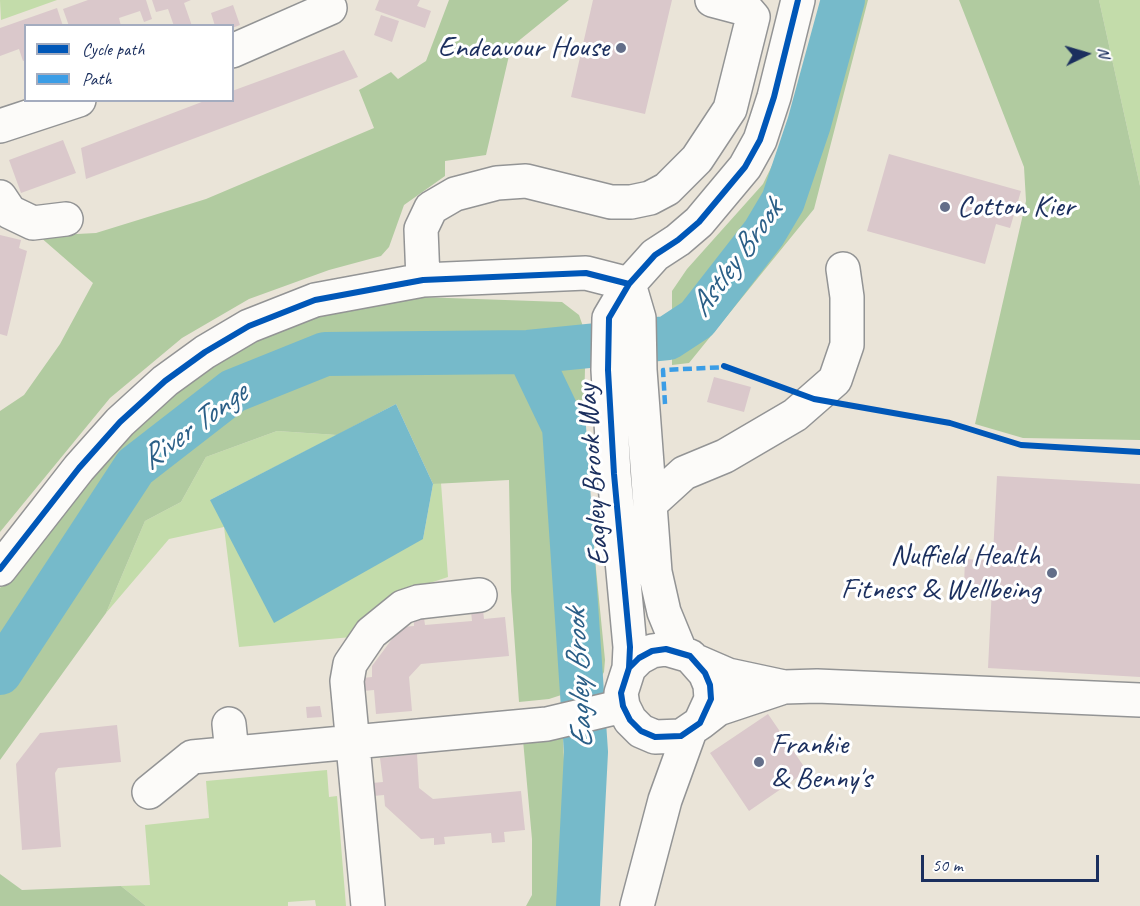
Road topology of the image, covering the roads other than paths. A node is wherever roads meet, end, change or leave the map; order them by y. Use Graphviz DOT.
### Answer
graph roads {
  1 [pos="712,0"];
  2 [pos="798,0"];
  3 [pos="330,8"];
  4 [pos="234,50"];
  5 [pos="73,102"];
  6 [pos="0,126"];
  7 [pos="0,197"];
  8 [pos="66,219"];
  9 [pos="843,269"];
  10 [pos="423,280"];
  11 [pos="629,284"];
  12 [pos="624,370"];
  13 [pos="647,456"];
  14 [pos="725,456"];
  15 [pos="614,474"];
  16 [pos="650,504"];
  17 [pos="0,569"];
  18 [pos="480,595"];
  19 [pos="689,657"];
  20 [pos="629,668"];
  21 [pos="784,687"];
  22 [pos="1140,700"];
  23 [pos="613,709"];
  24 [pos="695,727"];
  25 [pos="650,735"];
  26 [pos="352,741"];
  27 [pos="148,792"];
  28 [pos="664,800"];
  29 [pos="368,906"];
  30 [pos="637,906"];
  1 -- 10 [label="street"];
  2 -- 11 [label="street"];
  3 -- 4 [label="street"];
  5 -- 6 [label="street"];
  7 -- 8 [label="street"];
  9 -- 14 [label="street"];
  10 -- 11 [label="street"];
  10 -- 17 [label="street"];
  11 -- 12 [label="street, Eagley Brook Way"];
  12 -- 13 [label="street, Eagley Brook Way"];
  12 -- 15 [label="street, Eagley Brook Way"];
  13 -- 14 [label="street"];
  13 -- 15 [label="street"];
  13 -- 16 [label="street, Eagley Brook Way"];
  14 -- 16 [label="street"];
  15 -- 20 [label="street, Eagley Brook Way"];
  16 -- 19 [label="street, Eagley Brook Way"];
  18 -- 26 [label="street"];
  19 -- 20 [label="street"];
  19 -- 21 [label="street"];
  19 -- 24 [label="street"];
  20 -- 23 [label="street"];
  21 -- 22 [label="street"];
  21 -- 24 [label="street"];
  23 -- 25 [label="street"];
  23 -- 26 [label="street"];
  24 -- 25 [label="street"];
  24 -- 28 [label="street"];
  25 -- 28 [label="street"];
  26 -- 27 [label="street"];
  26 -- 29 [label="street"];
  28 -- 30 [label="street"];
}
